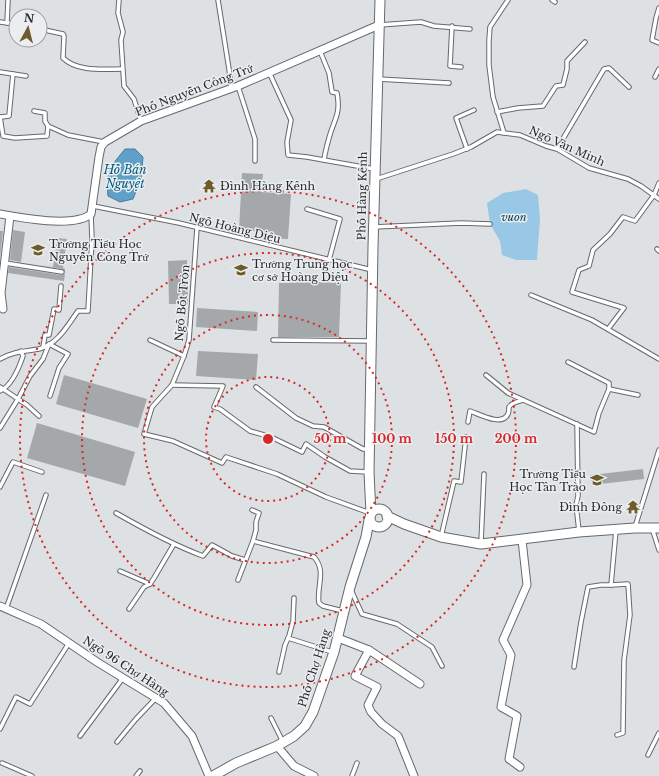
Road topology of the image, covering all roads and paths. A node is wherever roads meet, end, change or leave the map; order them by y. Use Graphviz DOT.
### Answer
graph roads {
  1 [pos="119,0"];
  2 [pos="218,0"];
  3 [pos="380,0"];
  4 [pos="508,0"];
  5 [pos="659,8"];
  6 [pos="657,19"];
  7 [pos="0,22"];
  8 [pos="8,23"];
  9 [pos="379,25"];
  10 [pos="452,26"];
  11 [pos="470,29"];
  12 [pos="48,31"];
  13 [pos="585,42"];
  14 [pos="659,43"];
  15 [pos="319,50"];
  16 [pos="461,67"];
  17 [pos="122,69"];
  18 [pos="659,69"];
  19 [pos="0,72"];
  20 [pos="269,72"];
  21 [pos="13,74"];
  22 [pos="26,76"];
  23 [pos="655,77"];
  24 [pos="377,78"];
  25 [pos="449,83"];
  26 [pos="234,87"];
  27 [pos="630,87"];
  28 [pos="474,110"];
  29 [pos="34,111"];
  30 [pos="496,112"];
  31 [pos="0,117"];
  32 [pos="141,121"];
  33 [pos="48,126"];
  34 [pos="504,133"];
  35 [pos="105,142"];
  36 [pos="468,149"];
  37 [pos="557,149"];
  38 [pos="324,160"];
  39 [pos="255,161"];
  40 [pos="374,169"];
  41 [pos="375,179"];
  42 [pos="659,183"];
  43 [pos="654,195"];
  44 [pos="659,199"];
  45 [pos="307,209"];
  46 [pos="92,210"];
  47 [pos="0,214"];
  48 [pos="10,216"];
  49 [pos="490,224"];
  50 [pos="373,227"];
  51 [pos="197,228"];
  52 [pos="329,260"];
  53 [pos="5,264"];
  54 [pos="373,270"];
  55 [pos="62,272"];
  56 [pos="61,286"];
  57 [pos="531,295"];
  58 [pos="3,309"];
  59 [pos="608,330"];
  60 [pos="150,340"];
  61 [pos="273,340"];
  62 [pos="372,341"];
  63 [pos="49,344"];
  64 [pos="42,347"];
  65 [pos="21,351"];
  66 [pos="184,356"];
  67 [pos="0,359"];
  68 [pos="659,359"];
  69 [pos="568,362"];
  70 [pos="486,375"];
  71 [pos="172,385"];
  72 [pos="0,387"];
  73 [pos="256,387"];
  74 [pos="609,389"];
  75 [pos="2,390"];
  76 [pos="638,395"];
  77 [pos="50,396"];
  78 [pos="18,399"];
  79 [pos="523,400"];
  80 [pos="39,416"];
  81 [pos="468,422"];
  82 [pos="577,424"];
  83 [pos="0,428"];
  84 [pos="466,437"];
  85 [pos="370,449"];
  86 [pos="659,450"];
  87 [pos="42,472"];
  88 [pos="369,472"];
  89 [pos="484,474"];
  90 [pos="0,487"];
  91 [pos="369,489"];
  92 [pos="46,495"];
  93 [pos="252,510"];
  94 [pos="116,513"];
  95 [pos="385,517"];
  96 [pos="372,520"];
  97 [pos="635,528"];
  98 [pos="656,528"];
  99 [pos="616,529"];
  100 [pos="579,532"];
  101 [pos="441,537"];
  102 [pos="253,540"];
  103 [pos="522,540"];
  104 [pos="174,544"];
  105 [pos="481,544"];
  106 [pos="659,550"];
  107 [pos="245,560"];
  108 [pos="120,571"];
  109 [pos="238,580"];
  110 [pos="150,584"];
  111 [pos="611,585"];
  112 [pos="350,587"];
  113 [pos="294,598"];
  114 [pos="3,608"];
  115 [pos="129,609"];
  116 [pos="343,611"];
  117 [pos="288,638"];
  118 [pos="338,638"];
  119 [pos="69,643"];
  120 [pos="369,650"];
  121 [pos="334,652"];
  122 [pos="442,666"];
  123 [pos="574,667"];
  124 [pos="279,672"];
  125 [pos="122,678"];
  126 [pos="420,684"];
  127 [pos="156,698"];
  128 [pos="271,718"];
  129 [pos="0,729"];
  130 [pos="659,733"];
  131 [pos="617,735"];
  132 [pos="80,736"];
  133 [pos="117,742"];
  134 [pos="280,744"];
  135 [pos="648,755"];
  136 [pos="2,763"];
  137 [pos="357,763"];
  138 [pos="520,767"];
  139 [pos="140,771"];
  140 [pos="32,776"];
  141 [pos="136,776"];
  142 [pos="209,776"];
  143 [pos="212,776"];
  144 [pos="314,776"];
  145 [pos="352,776"];
  146 [pos="414,776"];
  1 -- 17 [label="lane"];
  2 -- 26 [label="lane"];
  3 -- 9 [label="street, Phố Hàng Kênh"];
  4 -- 30 [label="lane"];
  5 -- 6 [label="lane"];
  6 -- 14 [label="lane"];
  7 -- 8 [label="lane"];
  9 -- 10 [label="lane"];
  9 -- 15 [label="street, Phố Nguyễn Công Trứ"];
  9 -- 24 [label="street, Phố Hàng Kênh"];
  10 -- 11 [label="lane"];
  10 -- 16 [label="lane"];
  12 -- 17 [label="lane"];
  13 -- 30 [label="lane"];
  15 -- 20 [label="street, Phố Nguyễn Công Trứ"];
  15 -- 38 [label="lane"];
  17 -- 32 [label="lane"];
  18 -- 23 [label="lane"];
  19 -- 21 [label="lane"];
  20 -- 26 [label="street, Phố Nguyễn Công Trứ"];
  20 -- 38 [label="lane"];
  21 -- 22 [label="lane"];
  21 -- 31 [label="lane"];
  24 -- 25 [label="lane"];
  24 -- 40 [label="street, Phố Hàng Kênh"];
  26 -- 32 [label="street, Phố Nguyễn Công Trứ"];
  26 -- 39 [label="lane"];
  27 -- 37 [label="lane"];
  28 -- 36 [label="lane"];
  29 -- 33 [label="lane"];
  30 -- 34 [label="lane"];
  31 -- 33 [label="lane"];
  32 -- 35 [label="street, Phố Nguyễn Công Trứ"];
  33 -- 35 [label="lane"];
  34 -- 36 [label="lane, Ngõ Văn Minh"];
  34 -- 37 [label="lane, Ngõ Văn Minh"];
  35 -- 46 [label="street"];
  36 -- 41 [label="lane, Ngõ Văn Minh"];
  37 -- 43 [label="lane, Ngõ Văn Minh"];
  38 -- 40 [label="lane"];
  40 -- 41 [label="street, Phố Hàng Kênh"];
  41 -- 50 [label="street, Phố Hàng Kênh"];
  42 -- 43 [label="lane"];
  43 -- 44 [label="lane, Ngõ Văn Minh"];
  43 -- 59 [label="lane"];
  45 -- 52 [label="lane"];
  46 -- 48 [label="street"];
  46 -- 51 [label="lane, Ngõ Hoàng Diệu"];
  46 -- 63 [label="lane"];
  47 -- 48 [label="street"];
  48 -- 53 [label="street"];
  49 -- 50 [label="lane"];
  50 -- 54 [label="street, Phố Hàng Kênh"];
  51 -- 52 [label="lane, Ngõ Hoàng Diệu"];
  51 -- 66 [label="lane, Ngõ Bốt Tròn"];
  52 -- 54 [label="lane, Ngõ Hoàng Diệu"];
  53 -- 55 [label="lane"];
  53 -- 58 [label="street"];
  54 -- 62 [label="street, Phố Hàng Kênh"];
  56 -- 64 [label="lane"];
  57 -- 59 [label="lane"];
  59 -- 68 [label="lane"];
  60 -- 66 [label="lane"];
  61 -- 62 [label="lane"];
  62 -- 85 [label="street, Phố Hàng Kênh"];
  63 -- 64 [label="lane"];
  63 -- 77 [label="lane"];
  63 -- 78 [label="lane"];
  64 -- 65 [label="lane"];
  65 -- 67 [label="lane"];
  65 -- 75 [label="lane"];
  66 -- 71 [label="lane, Ngõ Bốt Tròn"];
  69 -- 74 [label="lane"];
  70 -- 79 [label="lane"];
  71 -- 88 [label="lane"];
  71 -- 96 [label="lane, Ngõ Bốt Tròn"];
  72 -- 75 [label="lane"];
  73 -- 85 [label="lane"];
  74 -- 76 [label="lane"];
  74 -- 82 [label="lane"];
  75 -- 78 [label="lane"];
  78 -- 80 [label="lane"];
  78 -- 83 [label="lane"];
  79 -- 81 [label="lane"];
  79 -- 82 [label="lane"];
  82 -- 100 [label="lane"];
  84 -- 101 [label="lane"];
  85 -- 88 [label="street, Phố Hàng Kênh"];
  86 -- 97 [label="lane"];
  87 -- 90 [label="lane"];
  88 -- 91 [label="street, Phố Hàng Kênh"];
  89 -- 105 [label="lane"];
  91 -- 95 [label="street, Phố Hàng Kênh"];
  91 -- 96 [label="street, Phố Hàng Kênh"];
  92 -- 114 [label="lane"];
  93 -- 102 [label="lane"];
  94 -- 104 [label="lane"];
  95 -- 96 [label="street"];
  95 -- 96 [label="street"];
  95 -- 101 [label="street"];
  96 -- 112 [label="street, Phố Chợ Hàng"];
  97 -- 98 [label="street"];
  97 -- 99 [label="street"];
  98 -- 106 [label="lane"];
  99 -- 100 [label="street"];
  99 -- 111 [label="lane"];
  100 -- 103 [label="street"];
  101 -- 105 [label="street"];
  102 -- 107 [label="lane"];
  102 -- 116 [label="lane"];
  103 -- 105 [label="street"];
  103 -- 138 [label="street"];
  104 -- 107 [label="lane"];
  104 -- 110 [label="lane"];
  107 -- 109 [label="lane"];
  108 -- 110 [label="lane"];
  110 -- 115 [label="lane"];
  111 -- 123 [label="lane"];
  111 -- 131 [label="lane"];
  112 -- 116 [label="street, Phố Chợ Hàng"];
  112 -- 122 [label="lane"];
  113 -- 117 [label="lane"];
  114 -- 119 [label="street, Ngõ 96 Chợ Hàng"];
  116 -- 118 [label="street, Phố Chợ Hàng"];
  117 -- 121 [label="lane"];
  117 -- 124 [label="lane"];
  118 -- 120 [label="street"];
  118 -- 121 [label="street, Phố Chợ Hàng"];
  119 -- 125 [label="street, Ngõ 96 Chợ Hàng"];
  119 -- 129 [label="lane"];
  120 -- 126 [label="street"];
  120 -- 146 [label="street"];
  121 -- 134 [label="street, Phố Chợ Hàng"];
  125 -- 127 [label="street, Ngõ 96 Chợ Hàng"];
  125 -- 132 [label="lane"];
  127 -- 133 [label="lane"];
  127 -- 142 [label="street, Ngõ 96 Chợ Hàng"];
  128 -- 134 [label="lane"];
  130 -- 135 [label="lane"];
  134 -- 143 [label="street, Phố Chợ Hàng"];
  134 -- 144 [label="street"];
  136 -- 140 [label="lane"];
  137 -- 145 [label="lane"];
  139 -- 141 [label="lane"];
}
